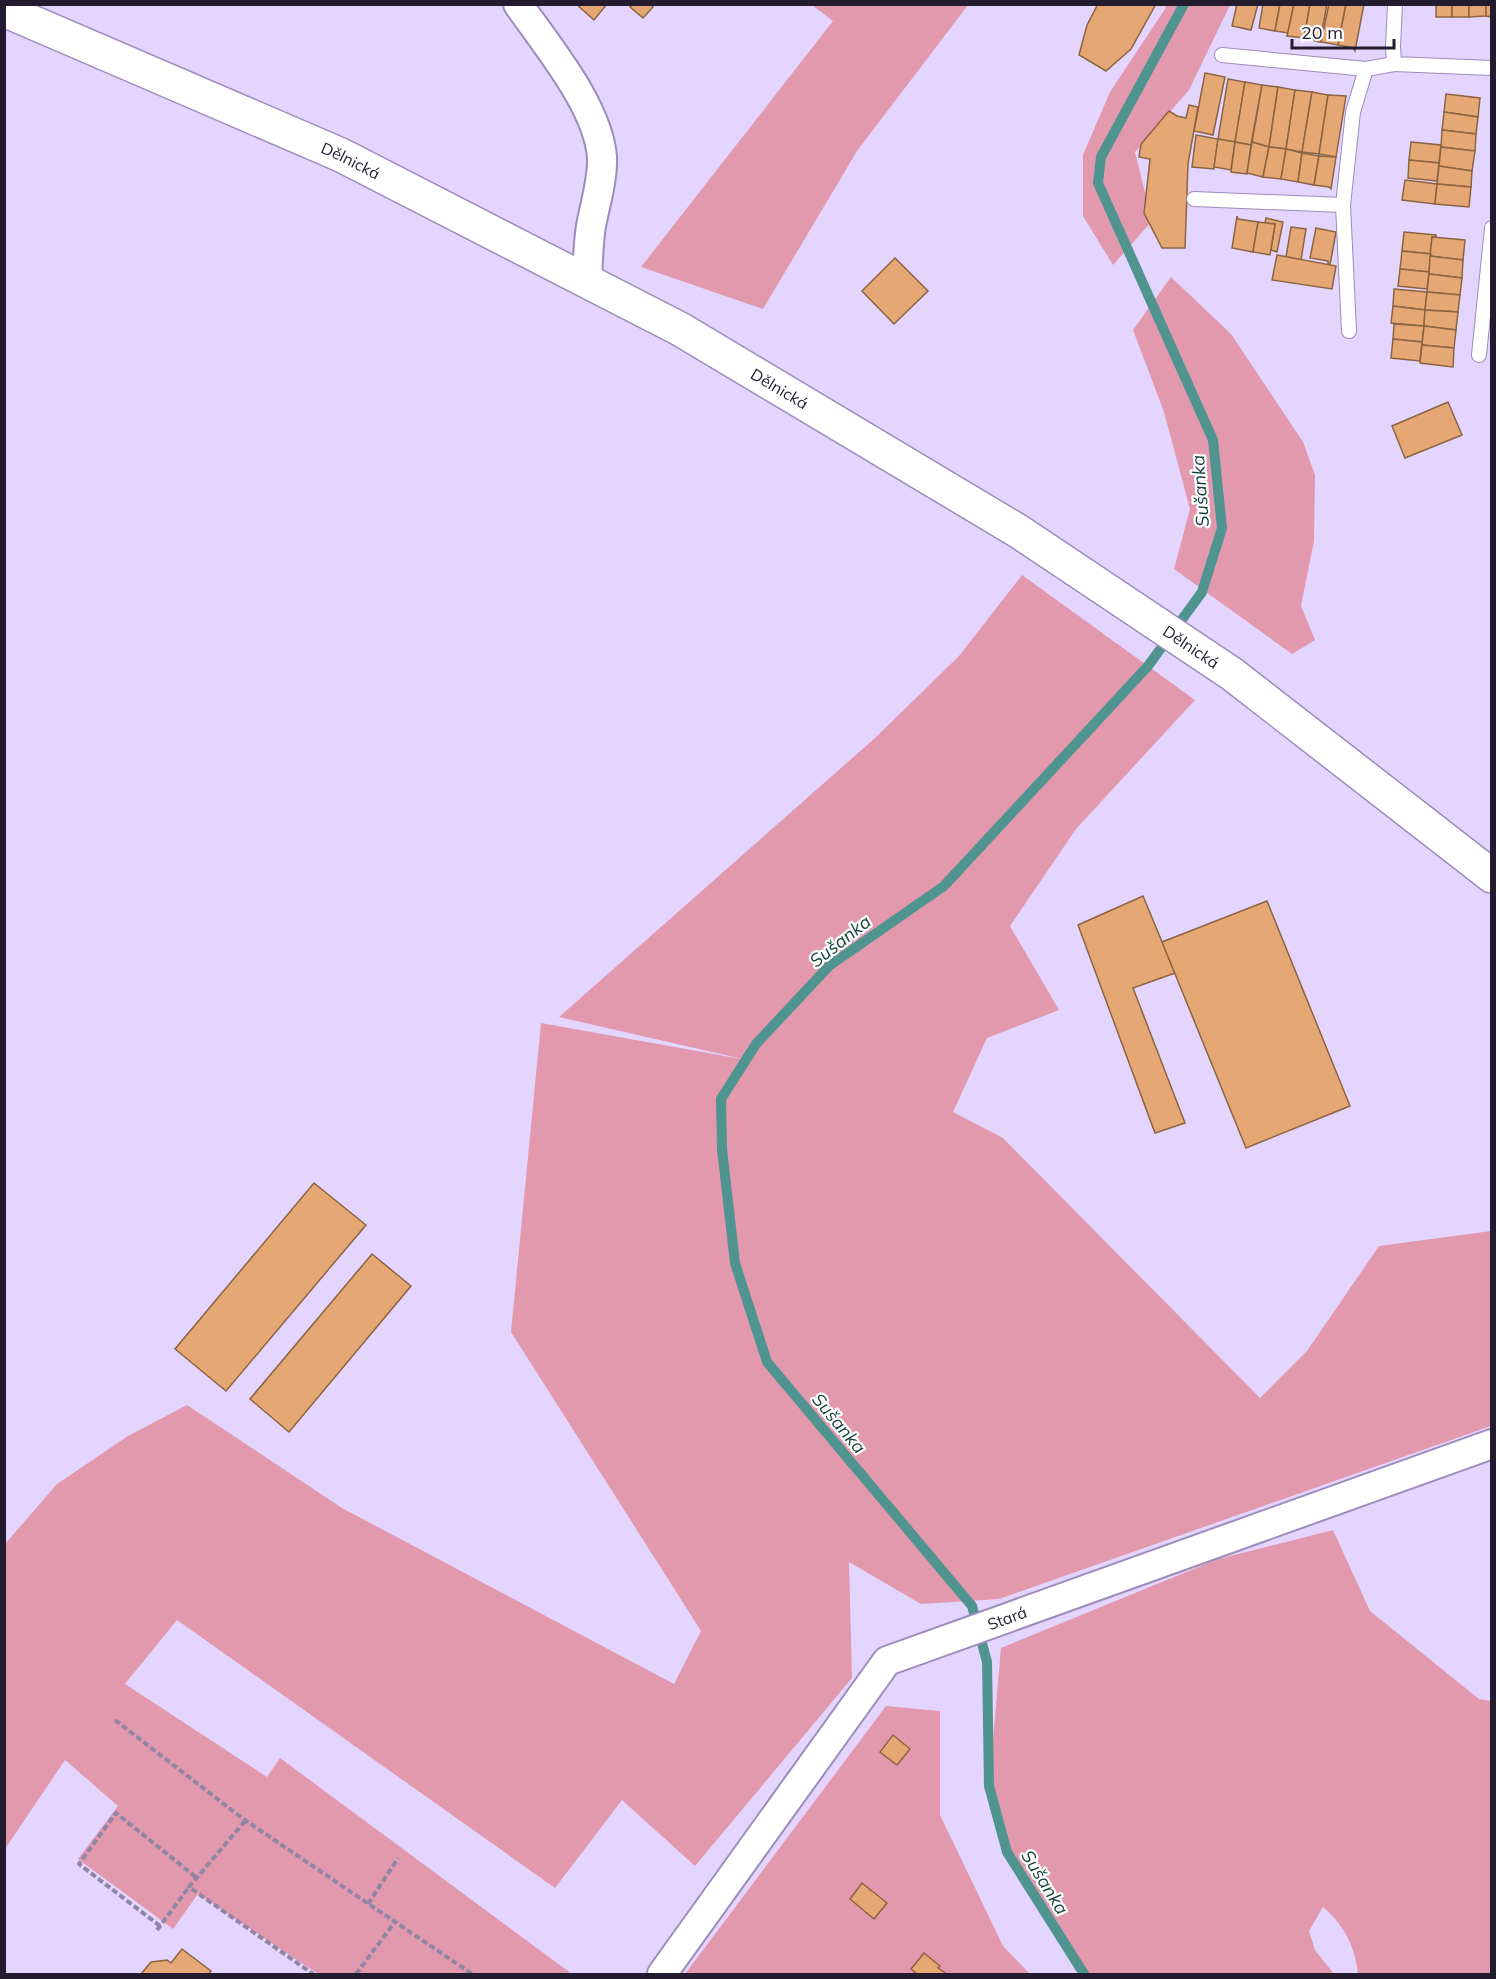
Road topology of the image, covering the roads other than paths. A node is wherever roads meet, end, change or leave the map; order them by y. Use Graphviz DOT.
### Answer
graph roads {
  1 [pos="518,4"];
  2 [pos="1395,4"];
  3 [pos="4,10"];
  4 [pos="1222,55"];
  5 [pos="1395,64"];
  6 [pos="1491,68"];
  7 [pos="1366,69"];
  8 [pos="1194,199"];
  9 [pos="1343,205"];
  10 [pos="1491,228"];
  11 [pos="587,281"];
  12 [pos="1349,331"];
  13 [pos="1479,355"];
  14 [pos="1491,876"];
  15 [pos="1491,1444"];
  16 [pos="662,1974"];
  1 -- 11 [label="street"];
  2 -- 5 [label="lane"];
  3 -- 11 [label="main road, Dělnická"];
  4 -- 7 [label="lane"];
  5 -- 6 [label="lane"];
  5 -- 7 [label="lane"];
  7 -- 9 [label="lane"];
  8 -- 9 [label="lane"];
  9 -- 12 [label="lane"];
  10 -- 13 [label="lane"];
  11 -- 14 [label="main road, Dělnická"];
  15 -- 16 [label="street, Stará"];
}
